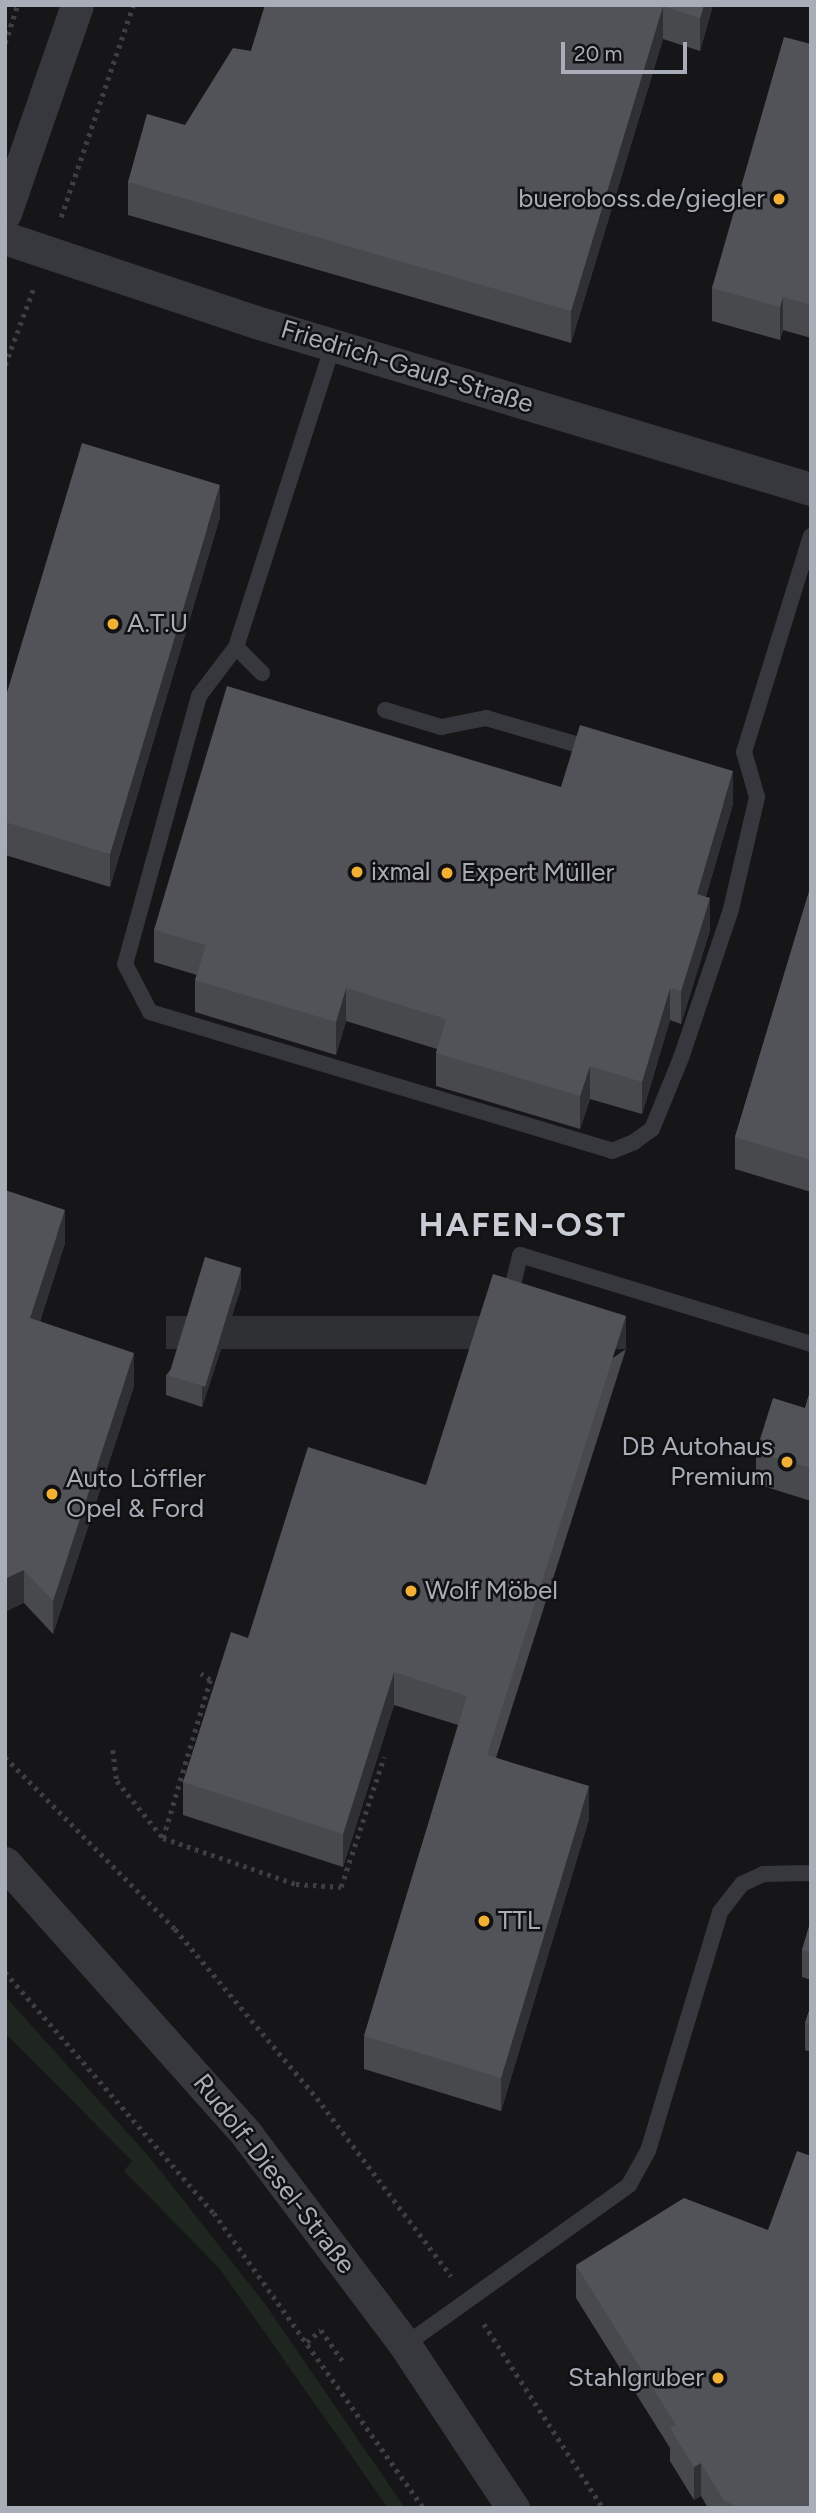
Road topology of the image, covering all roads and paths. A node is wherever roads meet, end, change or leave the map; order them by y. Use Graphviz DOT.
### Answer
graph roads {
  1 [pos="18,5"];
  2 [pos="78,5"];
  3 [pos="133,5"];
  4 [pos="5,43"];
  5 [pos="5,213"];
  6 [pos="5,237"];
  7 [pos="47,254"];
  8 [pos="333,345"];
  9 [pos="5,365"];
  10 [pos="811,489"];
  11 [pos="811,536"];
  12 [pos="236,647"];
  13 [pos="262,673"];
  14 [pos="385,710"];
  15 [pos="617,756"];
  16 [pos="512,1287"];
  17 [pos="811,1344"];
  18 [pos="201,1674"];
  19 [pos="113,1750"];
  20 [pos="5,1757"];
  21 [pos="384,1757"];
  22 [pos="163,1839"];
  23 [pos="5,1863"];
  24 [pos="811,1873"];
  25 [pos="5,1972"];
  26 [pos="468,2300"];
  27 [pos="307,2342"];
  28 [pos="405,2345"];
  29 [pos="342,2360"];
  30 [pos="424,2508"];
  31 [pos="513,2508"];
  32 [pos="603,2508"];
  1 -- 4 [label="path"];
  2 -- 5 [label="street"];
  3 -- 7 [label="path"];
  6 -- 7 [label="street, Friedrich-Gauß-Straße"];
  7 -- 8 [label="street, Friedrich-Gauß-Straße"];
  7 -- 9 [label="path"];
  8 -- 10 [label="street, Friedrich-Gauß-Straße"];
  8 -- 12 [label="lane"];
  11 -- 12 [label="lane"];
  12 -- 13 [label="lane"];
  14 -- 15 [label="lane"];
  16 -- 17 [label="lane"];
  18 -- 22 [label="path"];
  19 -- 22 [label="path"];
  20 -- 26 [label="path"];
  21 -- 22 [label="path"];
  23 -- 28 [label="street, Rudolf-Diesel-Straße"];
  24 -- 26 [label="lane"];
  25 -- 27 [label="path"];
  26 -- 28 [label="lane"];
  26 -- 32 [label="path"];
  27 -- 29 [label="path"];
  27 -- 30 [label="path"];
  28 -- 31 [label="street, Rudolf-Diesel-Straße"];
}
